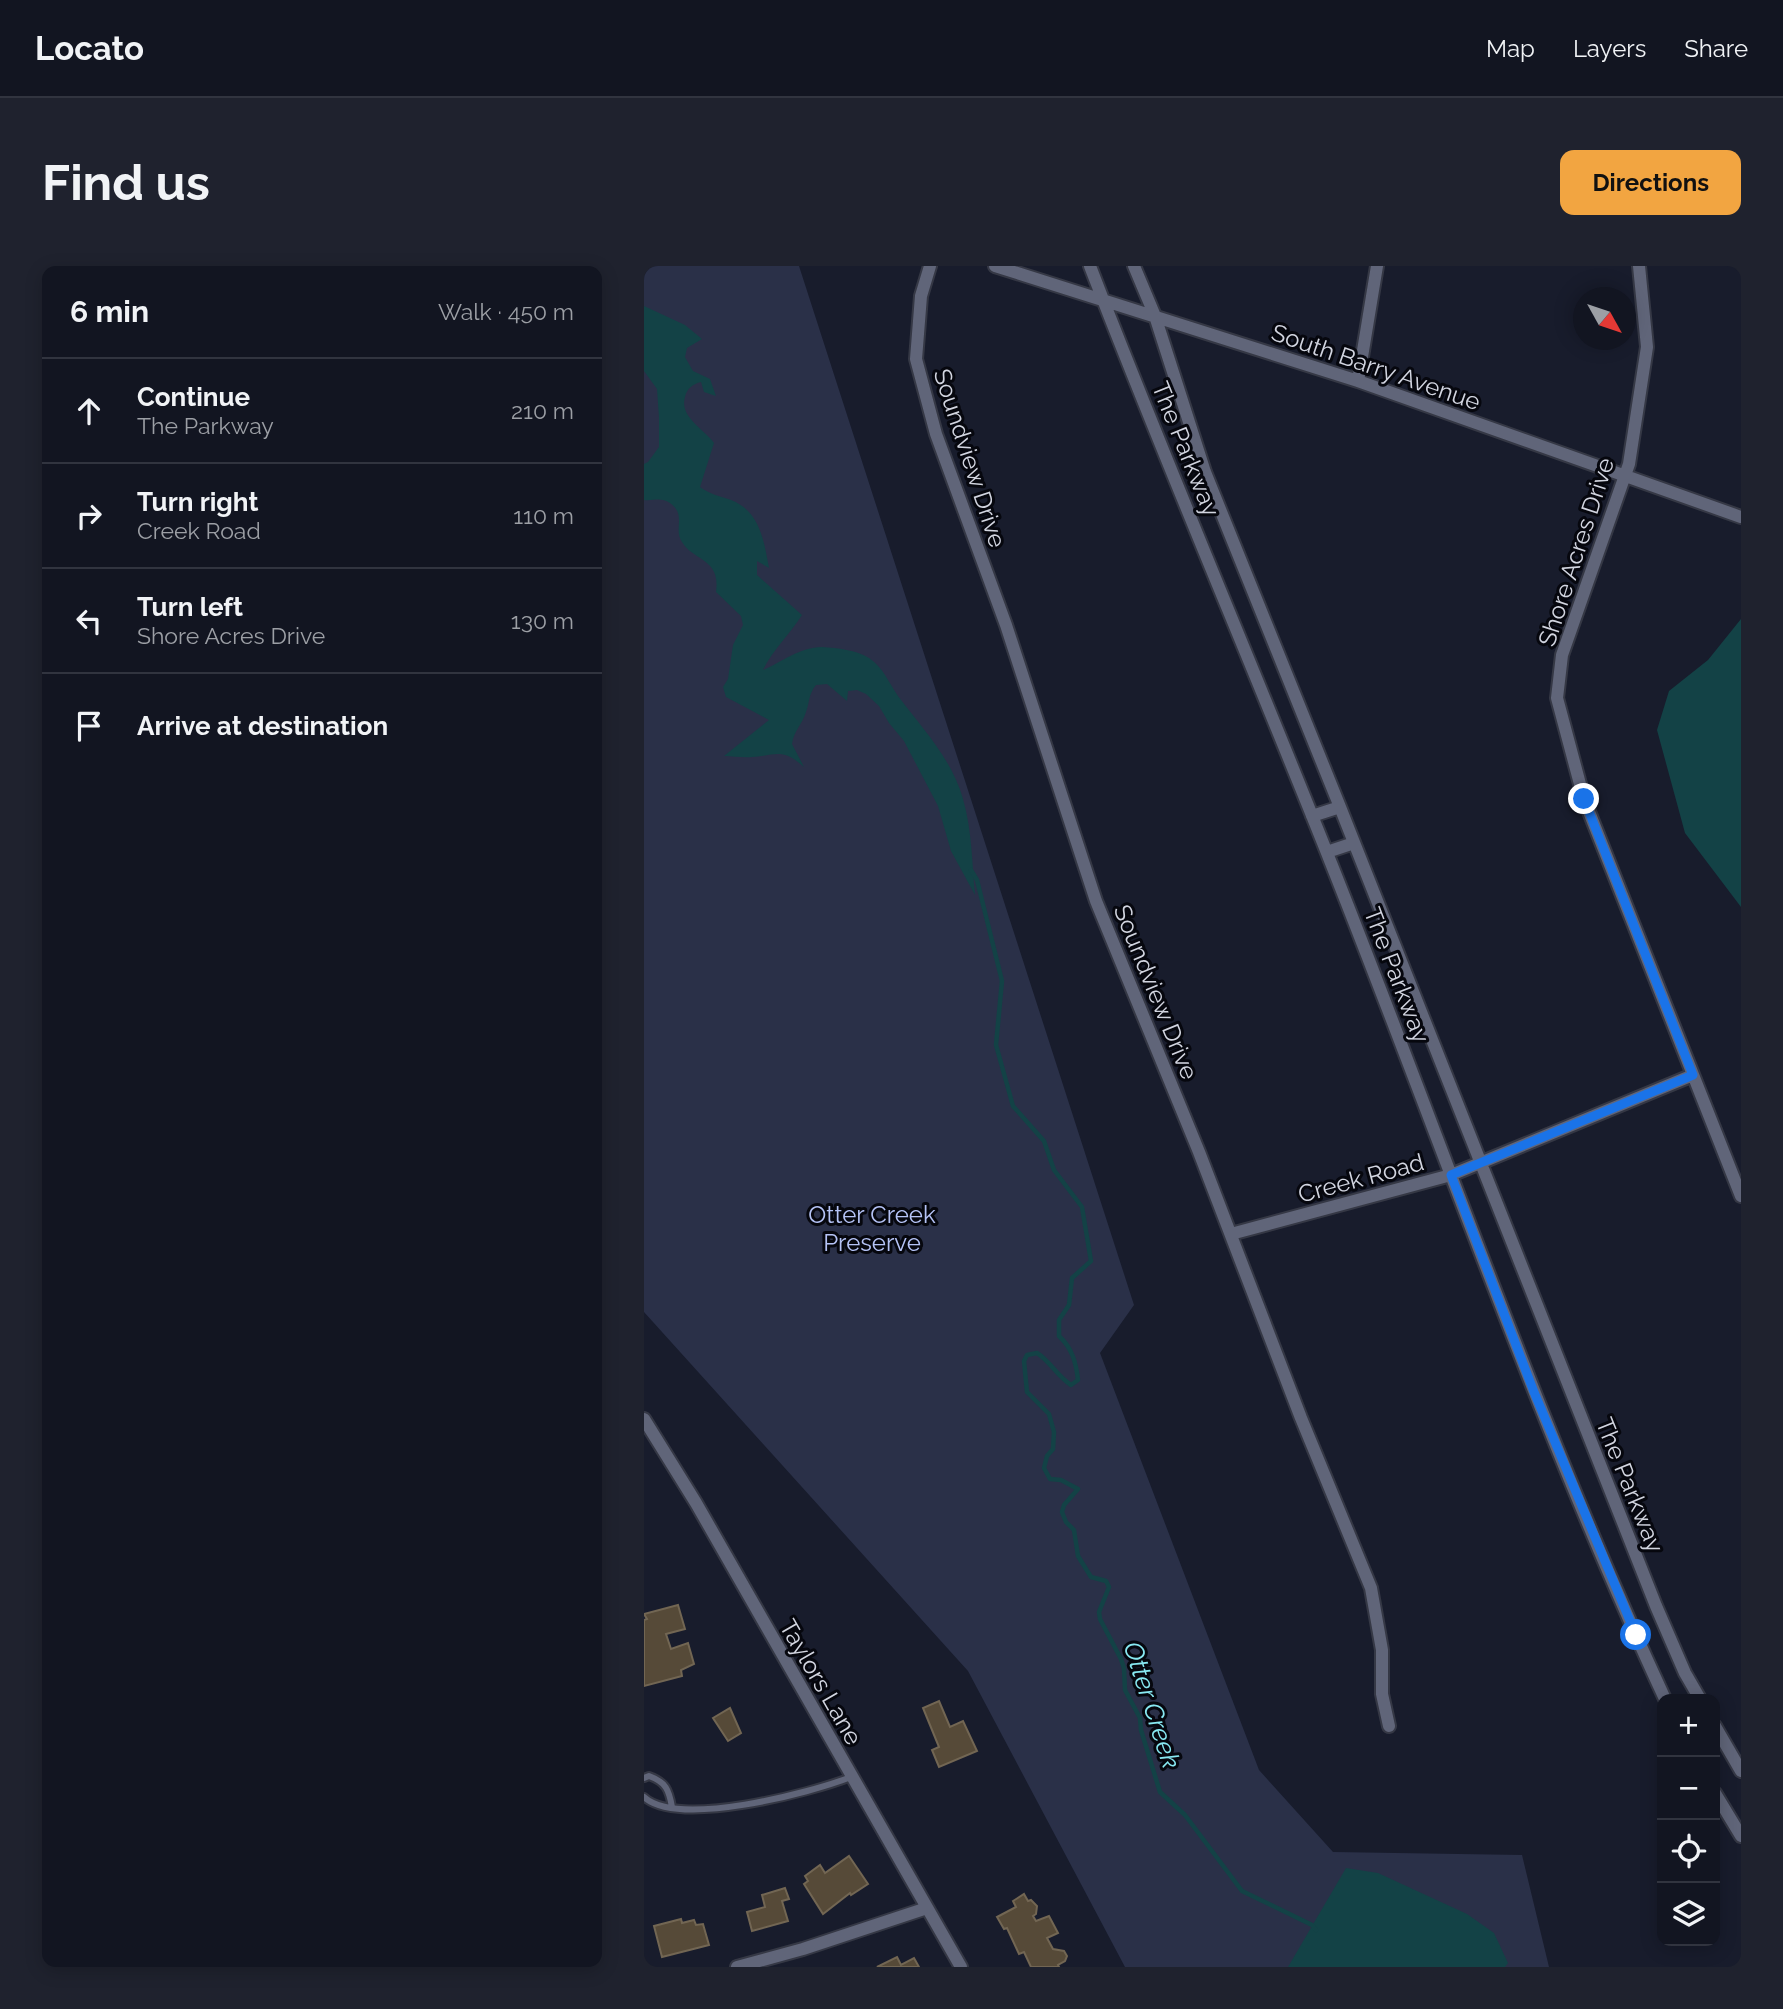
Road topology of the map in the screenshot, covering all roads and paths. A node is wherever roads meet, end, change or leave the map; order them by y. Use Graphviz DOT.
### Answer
graph roads {
  1 [pos="930,266"];
  2 [pos="995,266"];
  3 [pos="1090,266"];
  4 [pos="1134,266"];
  5 [pos="1377,266"];
  6 [pos="1639,266"];
  7 [pos="1103,299"];
  8 [pos="1155,316"];
  9 [pos="1358,381"];
  10 [pos="1624,477"];
  11 [pos="1741,517"];
  12 [pos="1340,807"];
  13 [pos="1312,816"];
  14 [pos="1354,843"];
  15 [pos="1327,852"];
  16 [pos="1693,1075"];
  17 [pos="1481,1162"];
  18 [pos="1451,1175"];
  19 [pos="1741,1196"];
  20 [pos="1231,1234"];
  21 [pos="644,1419"];
  22 [pos="1663,1694"];
  23 [pos="1697,1694"];
  24 [pos="1389,1726"];
  25 [pos="1720,1735"];
  26 [pos="1741,1771"];
  27 [pos="851,1777"];
  28 [pos="644,1779"];
  29 [pos="644,1797"];
  30 [pos="1720,1801"];
  31 [pos="672,1807"];
  32 [pos="1741,1836"];
  33 [pos="927,1908"];
  34 [pos="737,1967"];
  35 [pos="961,1967"];
  1 -- 20 [label="street, Soundview Drive"];
  2 -- 7 [label="street, South Barry Avenue"];
  3 -- 7 [label="street, The Parkway"];
  4 -- 8 [label="street, The Parkway"];
  5 -- 9 [label="street"];
  6 -- 10 [label="street, Shore Acres Drive"];
  7 -- 8 [label="street, South Barry Avenue"];
  7 -- 13 [label="street, The Parkway"];
  8 -- 9 [label="street, South Barry Avenue"];
  8 -- 12 [label="street, The Parkway"];
  9 -- 10 [label="street, South Barry Avenue"];
  10 -- 11 [label="street, South Barry Avenue"];
  10 -- 16 [label="street, Shore Acres Drive"];
  12 -- 13 [label="street"];
  12 -- 14 [label="street, The Parkway"];
  13 -- 15 [label="street, The Parkway"];
  14 -- 15 [label="street"];
  14 -- 17 [label="street, The Parkway"];
  15 -- 18 [label="street, The Parkway"];
  16 -- 17 [label="street, Creek Road"];
  16 -- 19 [label="street, Shore Acres Drive"];
  17 -- 18 [label="street, Creek Road"];
  17 -- 23 [label="street, The Parkway"];
  18 -- 20 [label="street, Creek Road"];
  18 -- 22 [label="street, The Parkway"];
  20 -- 24 [label="street, Soundview Drive"];
  21 -- 27 [label="street, Taylors Lane"];
  25 -- 26 [label="street"];
  27 -- 31 [label="lane"];
  27 -- 33 [label="street, Taylors Lane"];
  28 -- 31 [label="lane"];
  29 -- 31 [label="lane"];
  30 -- 32 [label="street"];
  33 -- 34 [label="street"];
  33 -- 35 [label="street, Taylors Lane"];
}
